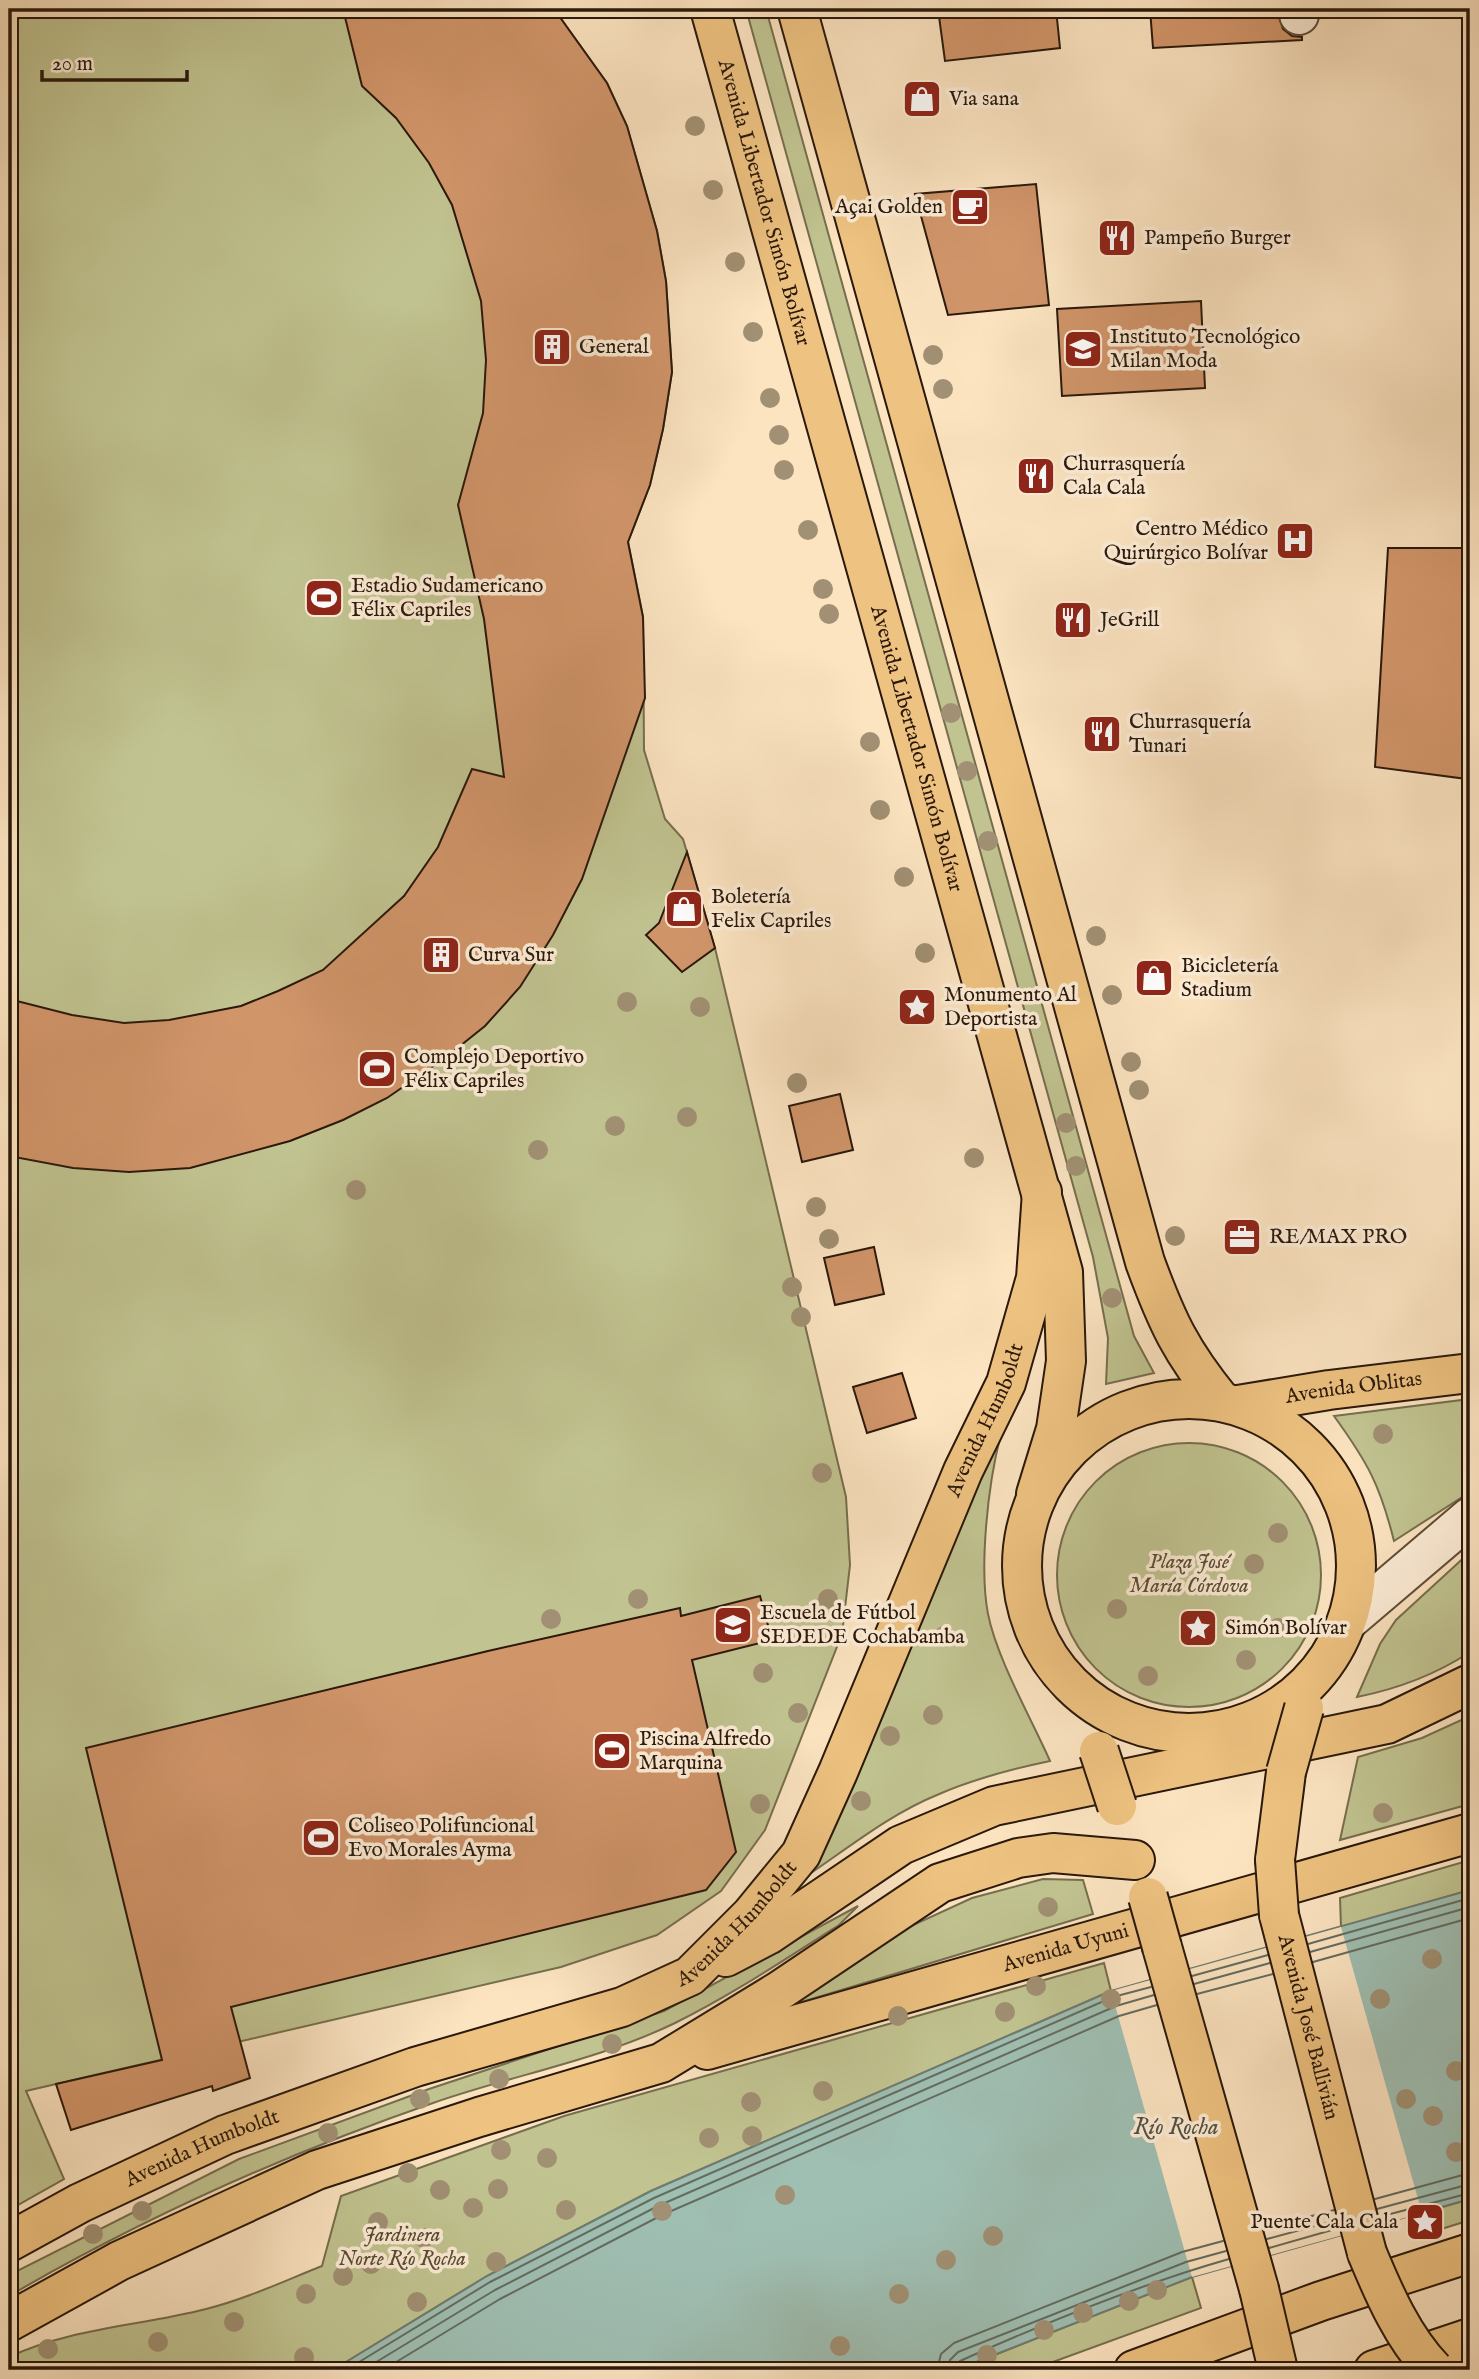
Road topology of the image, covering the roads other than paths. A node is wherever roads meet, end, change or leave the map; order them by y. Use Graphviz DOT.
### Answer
graph roads {
  1 [pos="710,9"];
  2 [pos="797,9"];
  3 [pos="1042,1192"];
  4 [pos="1470,1373"];
  5 [pos="1230,1404"];
  6 [pos="1037,1494"];
  7 [pos="1470,1517"];
  8 [pos="1349,1620"];
  9 [pos="1324,1667"];
  10 [pos="1067,1683"];
  11 [pos="1470,1684"];
  12 [pos="1470,1833"];
  13 [pos="1135,1860"];
  14 [pos="690,1976"];
  15 [pos="661,2063"];
  16 [pos="9,2242"];
  17 [pos="1470,2253"];
  18 [pos="9,2322"];
  19 [pos="1470,2339"];
  20 [pos="1134,2370"];
  21 [pos="1278,2370"];
  22 [pos="1374,2370"];
  23 [pos="1434,2370"];
  1 -- 3 [label="main road, Avenida Libertador Simón Bolívar"];
  2 -- 5 [label="main road"];
  3 -- 6 [label="main road, Avenida Libertador Simón Bolívar"];
  3 -- 14 [label="main road, Avenida Humboldt"];
  4 -- 5 [label="main road, Avenida Oblitas"];
  5 -- 6 [label="main road"];
  5 -- 8 [label="main road"];
  6 -- 10 [label="main road"];
  7 -- 8 [label="street"];
  8 -- 9 [label="main road"];
  9 -- 10 [label="main road"];
  9 -- 23 [label="main road, Avenida José Ballivián, bridge"];
  10 -- 13 [label="main road, bridge"];
  11 -- 14 [label="main road"];
  12 -- 15 [label="main road, Avenida Uyuni"];
  13 -- 15 [label="main road"];
  13 -- 21 [label="main road, bridge"];
  14 -- 16 [label="main road, Avenida Humboldt"];
  15 -- 18 [label="main road"];
  17 -- 20 [label="main road"];
  19 -- 22 [label="main road"];
}
